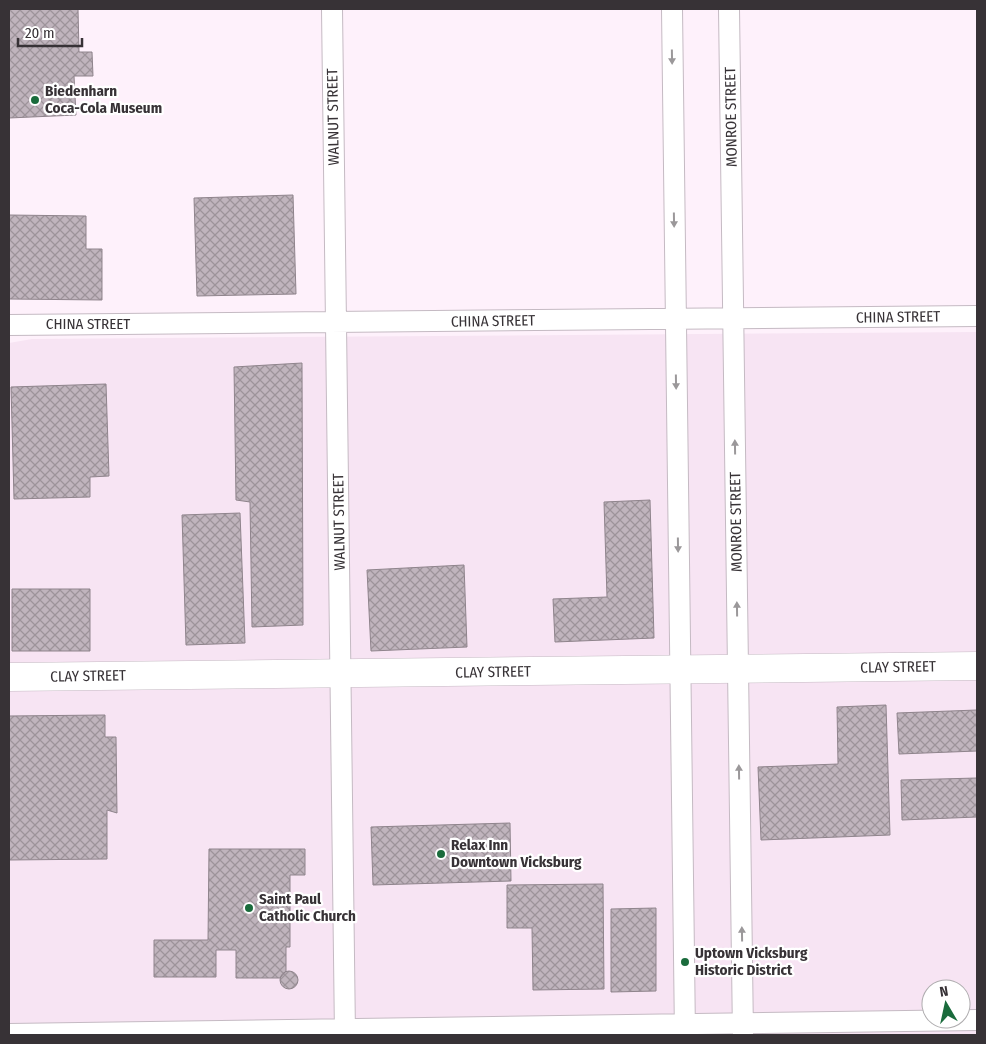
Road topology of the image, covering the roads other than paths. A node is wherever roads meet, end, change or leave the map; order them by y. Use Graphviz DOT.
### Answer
graph roads {
  1 [pos="332,9"];
  2 [pos="672,9"];
  3 [pos="729,9"];
  4 [pos="977,316"];
  5 [pos="733,318"];
  6 [pos="676,319"];
  7 [pos="336,322"];
  8 [pos="9,325"];
  9 [pos="977,666"];
  10 [pos="738,668"];
  11 [pos="680,669"];
  12 [pos="340,673"];
  13 [pos="9,678"];
  14 [pos="977,1020"];
  15 [pos="743,1029"];
  16 [pos="685,1030"];
  17 [pos="345,1032"];
  18 [pos="9,1034"];
  1 -- 7 [label="street, WALNUT STREET"];
  2 -- 6 [label="street, one-way"];
  3 -- 5 [label="street, MONROE STREET"];
  4 -- 5 [label="street, CHINA STREET"];
  5 -- 6 [label="street, CHINA STREET"];
  10 -- 5 [label="street, MONROE STREET, one-way"];
  6 -- 7 [label="street, CHINA STREET"];
  6 -- 11 [label="street, one-way"];
  7 -- 8 [label="street, CHINA STREET"];
  7 -- 12 [label="street, WALNUT STREET"];
  9 -- 10 [label="main road, CLAY STREET"];
  10 -- 11 [label="main road, CLAY STREET"];
  15 -- 10 [label="street, MONROE STREET, one-way"];
  11 -- 12 [label="main road, CLAY STREET"];
  11 -- 16 [label="street"];
  12 -- 13 [label="main road, CLAY STREET"];
  12 -- 17 [label="street, WALNUT STREET"];
  14 -- 15 [label="street"];
  15 -- 16 [label="street"];
  16 -- 17 [label="street"];
  17 -- 18 [label="street"];
}
